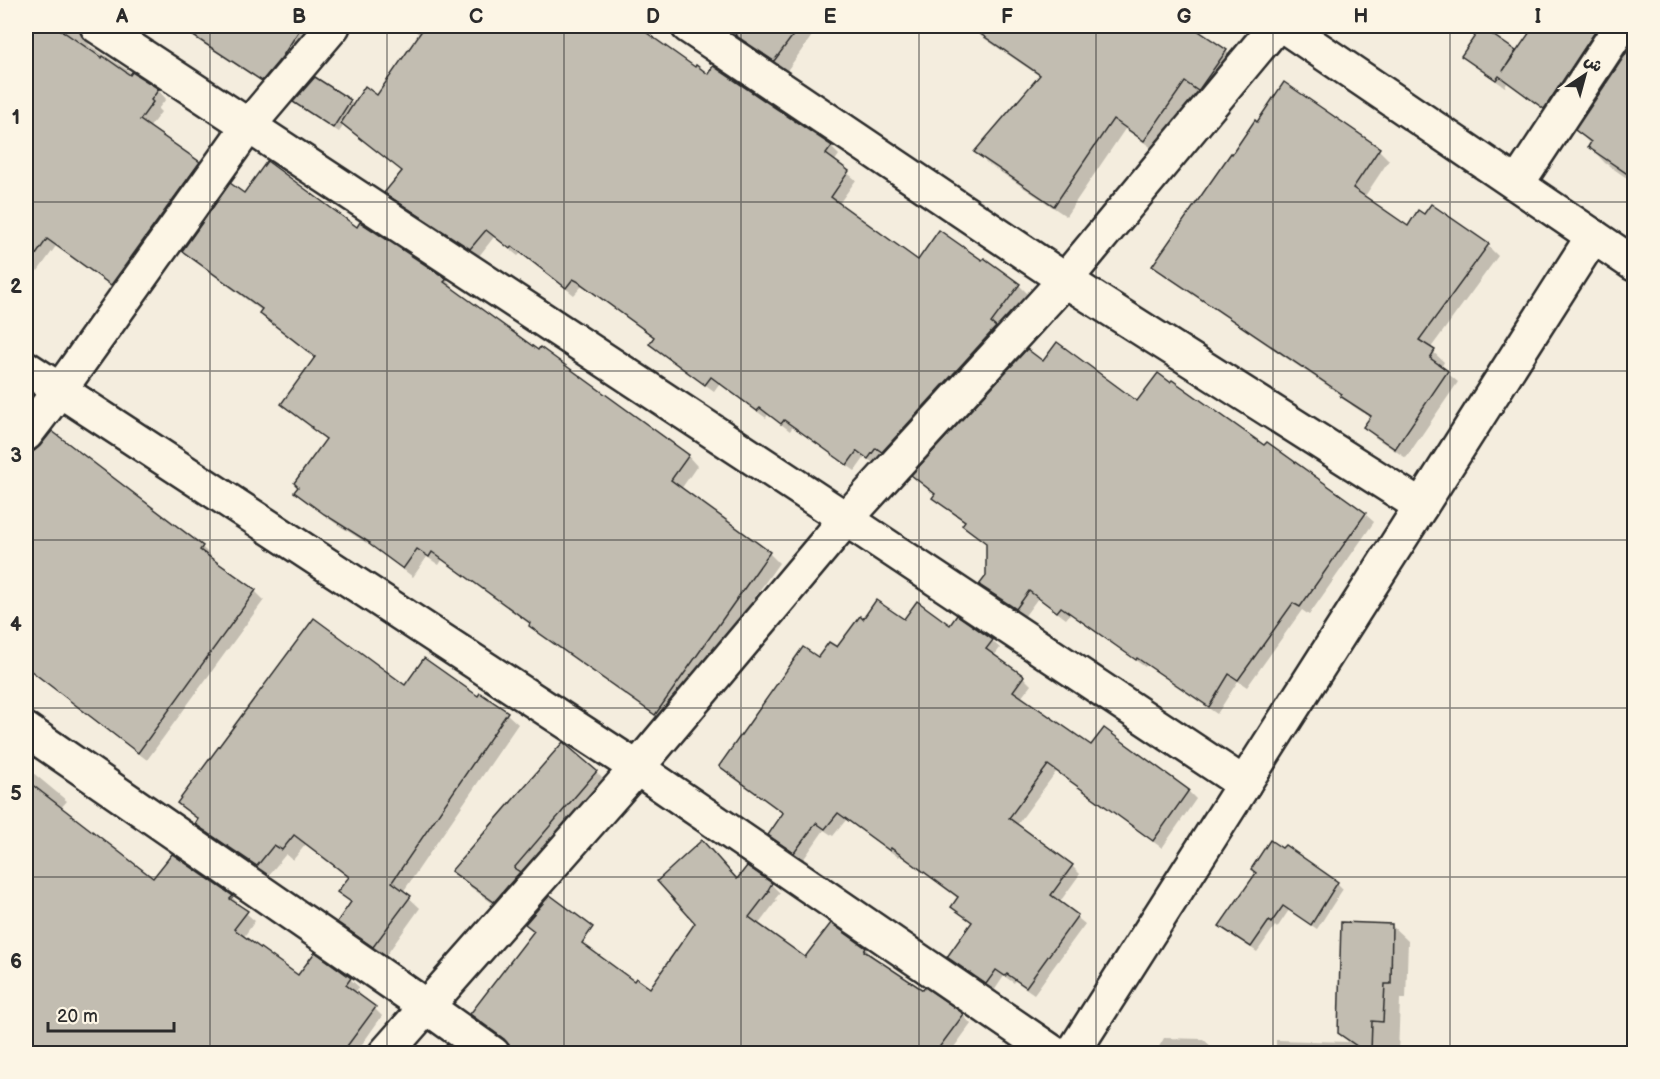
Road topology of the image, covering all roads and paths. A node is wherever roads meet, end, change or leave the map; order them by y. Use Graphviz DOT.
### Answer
graph roads {
  1 [pos="97,26"];
  2 [pos="333,26"];
  3 [pos="688,26"];
  4 [pos="1276,26"];
  5 [pos="1284,26"];
  6 [pos="1621,26"];
  7 [pos="249,125"];
  8 [pos="1517,184"];
  9 [pos="1593,236"];
  10 [pos="1635,264"];
  11 [pos="1065,280"];
  12 [pos="26,368"];
  13 [pos="59,391"];
  14 [pos="26,434"];
  15 [pos="1421,506"];
  16 [pos="846,519"];
  17 [pos="26,730"];
  18 [pos="637,768"];
  19 [pos="1244,784"];
  20 [pos="427,1007"];
  21 [pos="385,1053"];
  22 [pos="493,1053"];
  23 [pos="1055,1053"];
  24 [pos="1072,1053"];
  1 -- 7 [label="street"];
  2 -- 7 [label="street"];
  3 -- 11 [label="street"];
  4 -- 11 [label="street"];
  5 -- 8 [label="street"];
  6 -- 8 [label="street"];
  7 -- 13 [label="street"];
  7 -- 16 [label="street"];
  8 -- 9 [label="street"];
  9 -- 10 [label="street"];
  9 -- 15 [label="street"];
  11 -- 15 [label="street"];
  11 -- 16 [label="street"];
  12 -- 13 [label="street"];
  13 -- 14 [label="street"];
  13 -- 18 [label="street"];
  15 -- 19 [label="street"];
  16 -- 18 [label="street"];
  16 -- 19 [label="street"];
  17 -- 20 [label="street"];
  18 -- 20 [label="street"];
  18 -- 23 [label="street"];
  19 -- 24 [label="street"];
  20 -- 21 [label="street"];
  20 -- 22 [label="street"];
}
